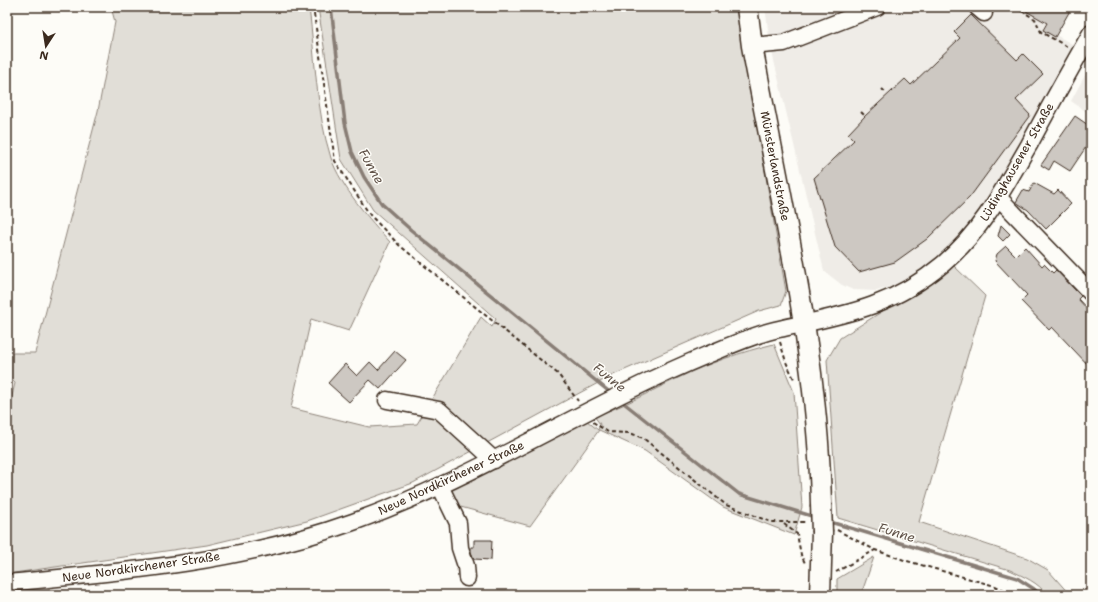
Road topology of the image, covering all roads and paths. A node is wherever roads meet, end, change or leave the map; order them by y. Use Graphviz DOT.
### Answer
graph roads {
  1 [pos="313,7"];
  2 [pos="747,7"];
  3 [pos="877,7"];
  4 [pos="1015,7"];
  5 [pos="1091,33"];
  6 [pos="752,46"];
  7 [pos="1079,54"];
  8 [pos="882,89"];
  9 [pos="887,94"];
  10 [pos="861,112"];
  11 [pos="866,116"];
  12 [pos="999,198"];
  13 [pos="1091,293"];
  14 [pos="805,325"];
  15 [pos="776,330"];
  16 [pos="797,383"];
  17 [pos="387,400"];
  18 [pos="586,413"];
  19 [pos="494,460"];
  20 [pos="440,486"];
  21 [pos="783,523"];
  22 [pos="822,528"];
  23 [pos="875,550"];
  24 [pos="467,578"];
  25 [pos="816,580"];
  26 [pos="7,584"];
  27 [pos="1015,595"];
  1 -- 18 [label="path"];
  2 -- 6 [label="main road, Münsterlandstraße"];
  3 -- 6 [label="street"];
  4 -- 7 [label="path"];
  5 -- 7 [label="street, Lüdinghausener Straße"];
  6 -- 14 [label="main road, Münsterlandstraße"];
  7 -- 12 [label="street, Lüdinghausener Straße"];
  8 -- 9 [label="path"];
  10 -- 11 [label="path"];
  12 -- 13 [label="street"];
  12 -- 14 [label="street, Lüdinghausener Straße"];
  14 -- 15 [label="street, Neue Nordkirchener Straße"];
  14 -- 22 [label="main road, bridge"];
  15 -- 16 [label="path"];
  15 -- 18 [label="street, Neue Nordkirchener Straße"];
  17 -- 19 [label="street"];
  18 -- 19 [label="street, Neue Nordkirchener Straße"];
  18 -- 21 [label="path"];
  19 -- 20 [label="street, Neue Nordkirchener Straße"];
  20 -- 24 [label="street"];
  20 -- 26 [label="street, Neue Nordkirchener Straße"];
  21 -- 22 [label="path"];
  21 -- 25 [label="path"];
  22 -- 23 [label="path"];
  22 -- 25 [label="main road"];
  23 -- 25 [label="path"];
  23 -- 27 [label="path"];
}
